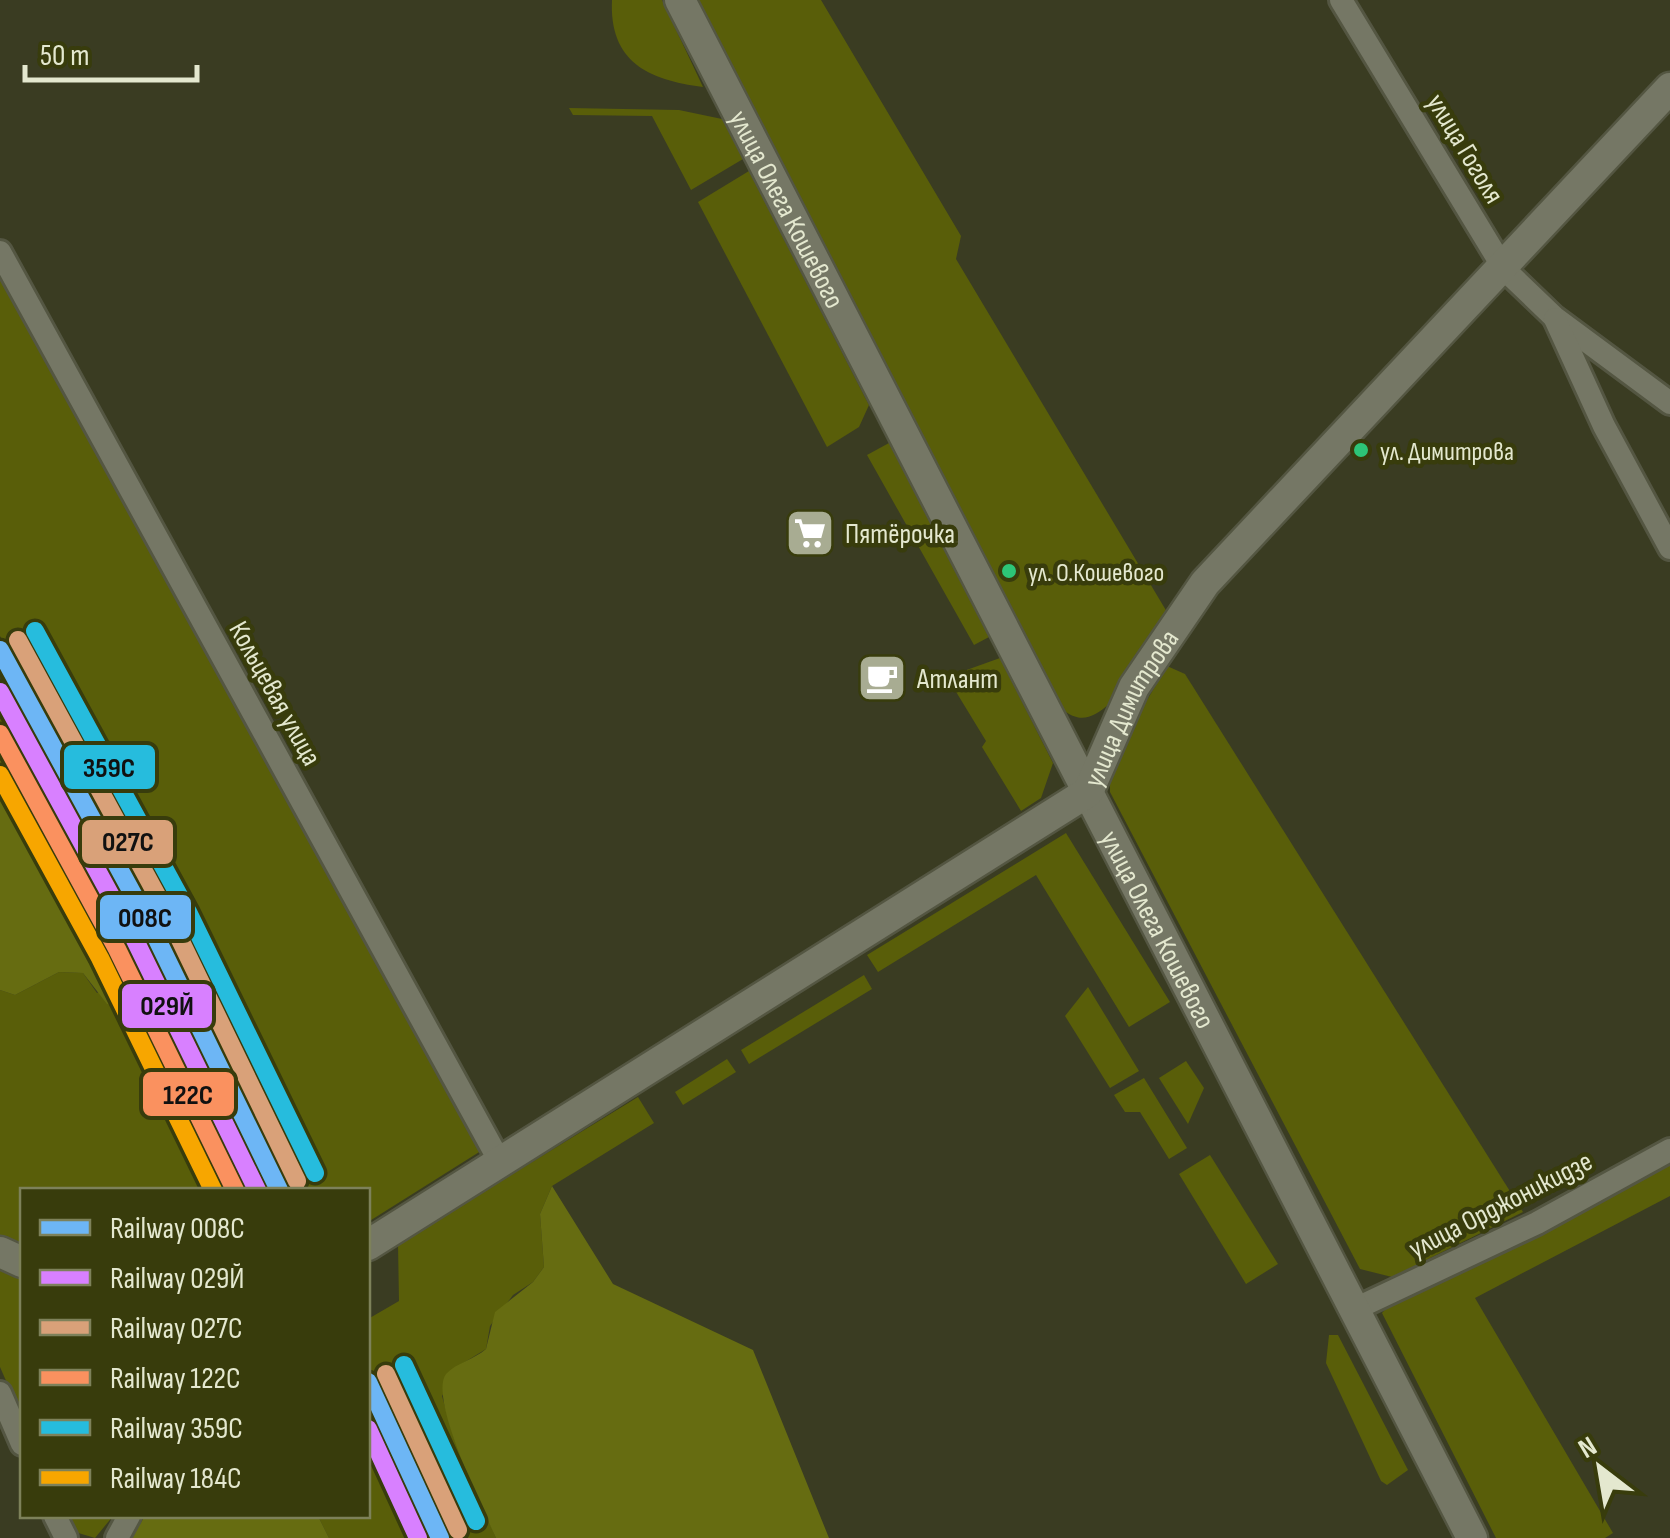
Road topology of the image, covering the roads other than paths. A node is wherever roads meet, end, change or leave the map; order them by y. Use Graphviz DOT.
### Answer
graph roads {
  1 [pos="680,0"];
  2 [pos="1341,0"];
  3 [pos="1670,88"];
  4 [pos="0,252"];
  5 [pos="1504,268"];
  6 [pos="1554,317"];
  7 [pos="1670,403"];
  8 [pos="1670,548"];
  9 [pos="1088,792"];
  10 [pos="1670,1150"];
  11 [pos="500,1162"];
  12 [pos="370,1244"];
  13 [pos="1356,1309"];
  14 [pos="0,1393"];
  15 [pos="20,1439"];
  16 [pos="1472,1538"];
  1 -- 9 [label="street, улица Олега Кошевого"];
  2 -- 5 [label="street, улица Гоголя"];
  3 -- 5 [label="street, улица Димитрова"];
  4 -- 11 [label="street, Кольцевая улица"];
  5 -- 6 [label="street, улица Гоголя"];
  5 -- 9 [label="street, улица Димитрова"];
  6 -- 7 [label="street, улица Гоголя"];
  6 -- 8 [label="street, улица Гоголя"];
  9 -- 11 [label="street, улица Димитрова"];
  9 -- 13 [label="street, улица Олега Кошевого"];
  10 -- 13 [label="street, улица Орджоникидзе"];
  11 -- 12 [label="street, улица Димитрова"];
  13 -- 16 [label="street, улица Олега Кошевого"];
  14 -- 15 [label="street"];
}
